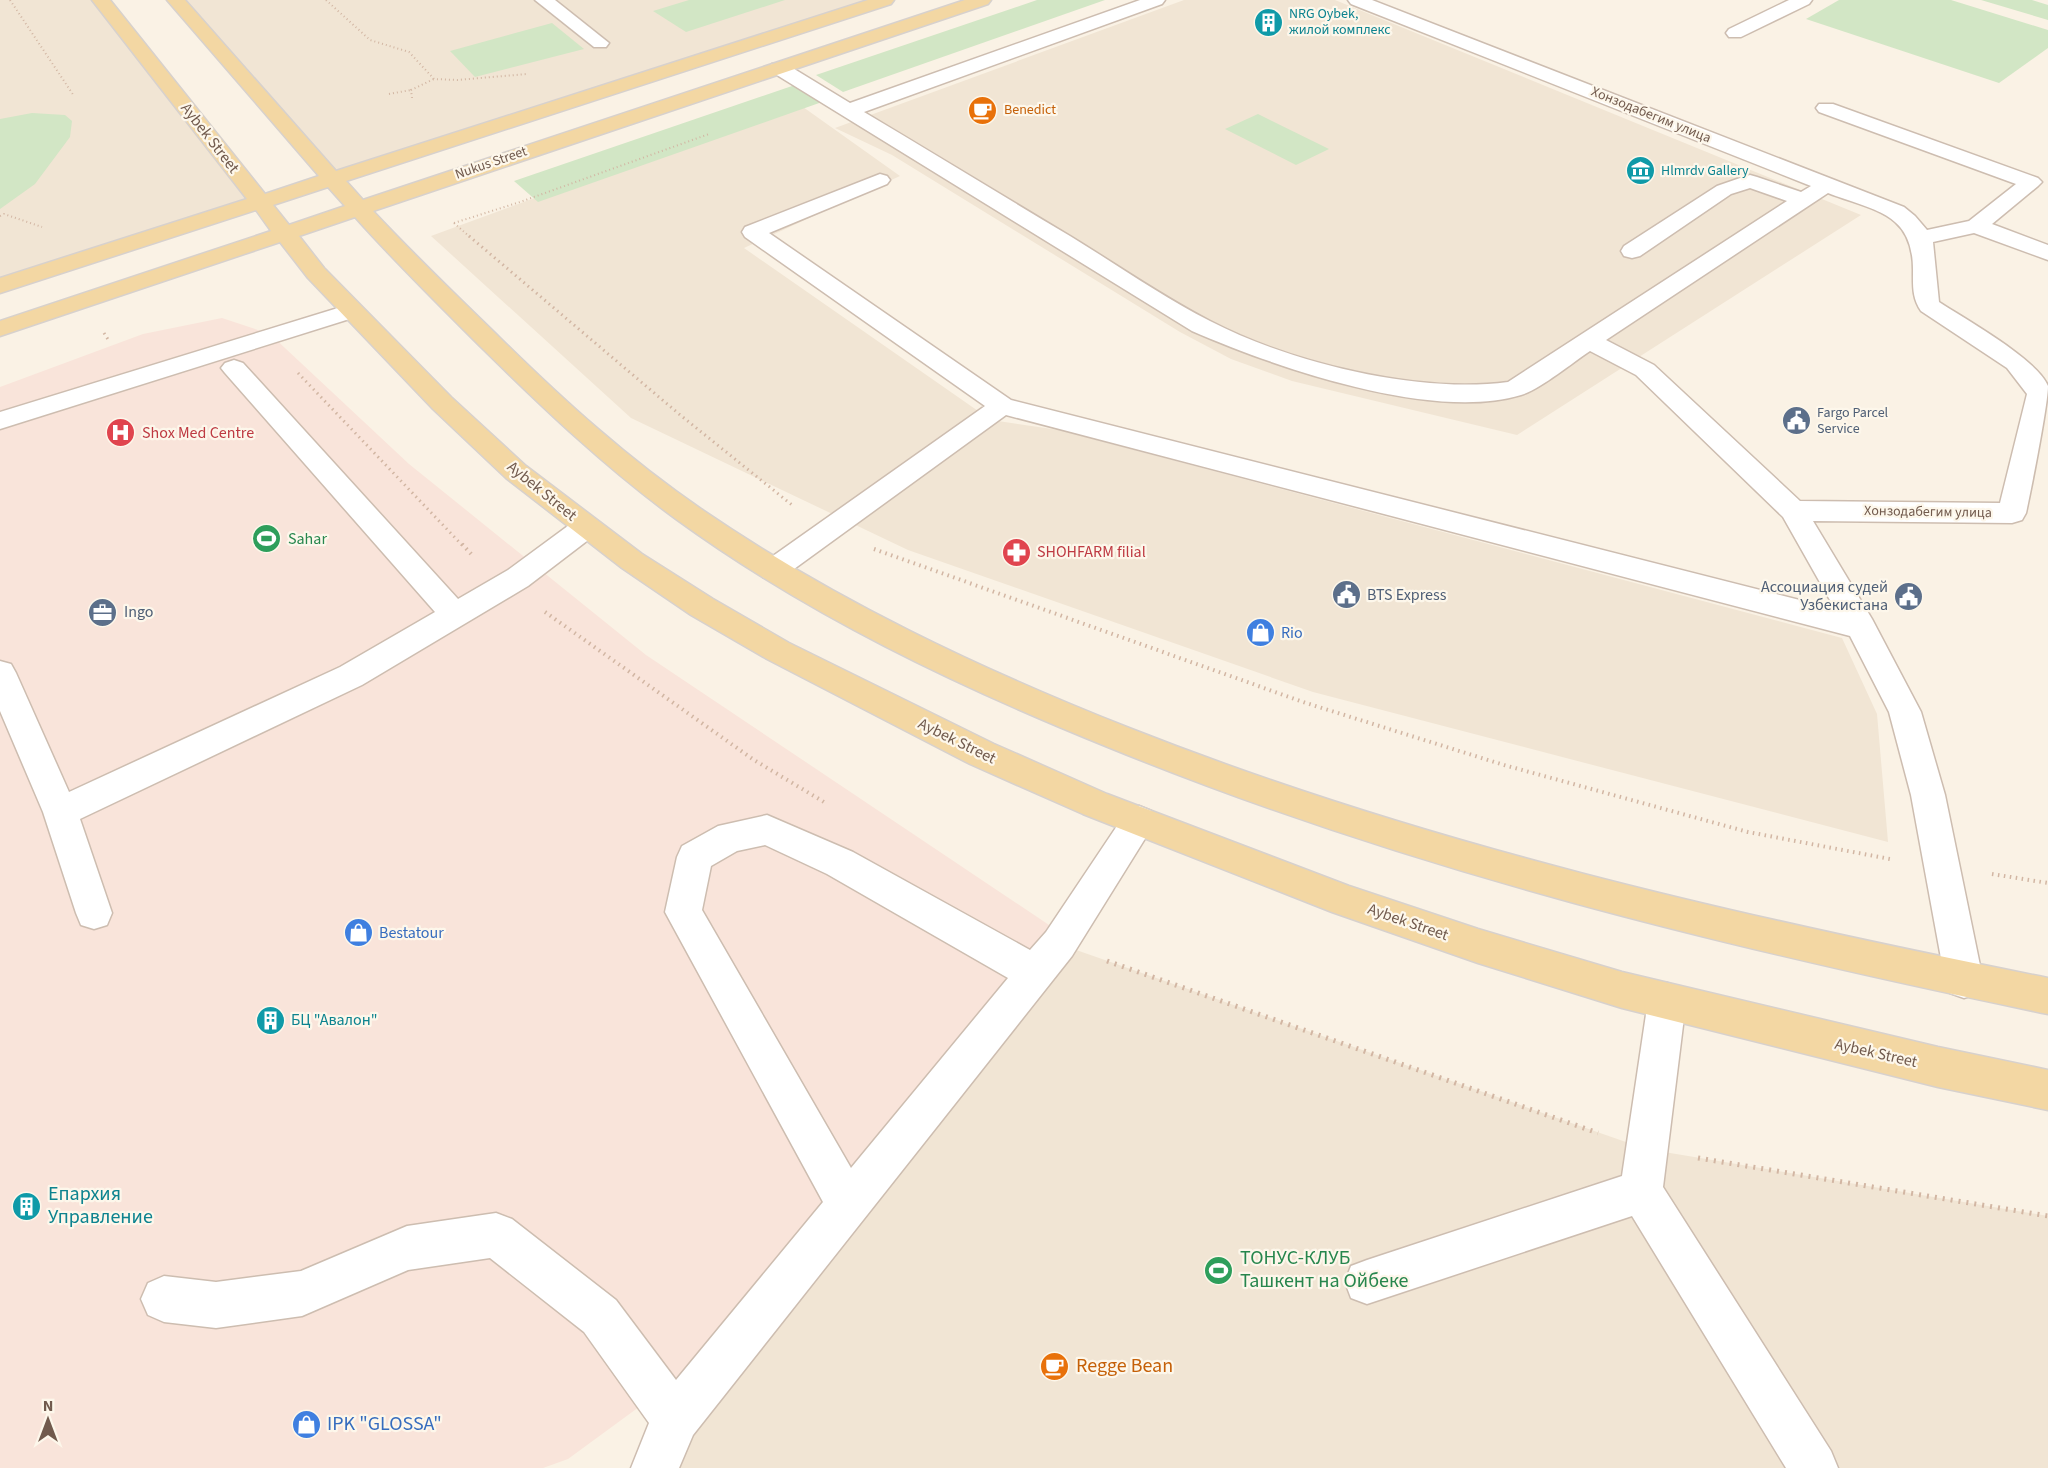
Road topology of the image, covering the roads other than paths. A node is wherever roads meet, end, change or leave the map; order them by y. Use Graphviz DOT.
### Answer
graph roads {
  1 [pos="101,0"];
  2 [pos="176,0"];
  3 [pos="544,0"];
  4 [pos="885,0"];
  5 [pos="982,0"];
  6 [pos="1156,0"];
  7 [pos="1357,0"];
  8 [pos="1803,0"];
  9 [pos="1735,33"];
  10 [pos="600,43"];
  11 [pos="779,68"];
  12 [pos="1826,108"];
  13 [pos="850,110"];
  14 [pos="333,178"];
  15 [pos="880,180"];
  16 [pos="1826,185"];
  17 [pos="1803,200"];
  18 [pos="260,202"];
  19 [pos="359,208"];
  20 [pos="1976,226"];
  21 [pos="284,233"];
  22 [pos="1922,238"];
  23 [pos="1632,251"];
  24 [pos="2048,253"];
  25 [pos="0,285"];
  26 [pos="351,311"];
  27 [pos="0,329"];
  28 [pos="1590,341"];
  29 [pos="234,368"];
  30 [pos="2044,394"];
  31 [pos="1002,406"];
  32 [pos="0,421"];
  33 [pos="1793,511"];
  34 [pos="586,527"];
  35 [pos="773,570"];
  36 [pos="454,614"];
  37 [pos="1861,627"];
  38 [pos="0,673"];
  39 [pos="60,812"];
  40 [pos="1138,821"];
  41 [pos="94,913"];
  42 [pos="1047,959"];
  43 [pos="1964,980"];
  44 [pos="2048,996"];
  45 [pos="1667,1001"];
  46 [pos="2048,1090"];
  47 [pos="1644,1170"];
  48 [pos="848,1205"];
  49 [pos="1367,1282"];
  50 [pos="164,1299"];
  51 [pos="675,1419"];
  52 [pos="655,1468"];
  53 [pos="1814,1468"];
  1 -- 18 [label="main road, Aybek Street"];
  2 -- 14 [label="main road"];
  3 -- 10 [label="street"];
  4 -- 14 [label="main road, Nukus Street"];
  5 -- 11 [label="main road, Nukus Street"];
  6 -- 13 [label="street"];
  7 -- 16 [label="street, Хонзодабегим улица"];
  8 -- 9 [label="street"];
  11 -- 13 [label="street"];
  11 -- 19 [label="main road, Nukus Street"];
  12 -- 20 [label="street"];
  13 -- 28 [label="street"];
  14 -- 18 [label="main road, Nukus Street"];
  14 -- 19 [label="main road"];
  15 -- 31 [label="street"];
  16 -- 17 [label="street"];
  16 -- 22 [label="street, Хонзодабегим улица"];
  17 -- 23 [label="street"];
  17 -- 28 [label="street"];
  18 -- 21 [label="main road, Aybek Street"];
  18 -- 25 [label="main road, Nukus Street"];
  19 -- 21 [label="main road, Nukus Street"];
  19 -- 35 [label="main road"];
  20 -- 22 [label="street"];
  20 -- 24 [label="street"];
  21 -- 26 [label="main road, Aybek Street"];
  21 -- 27 [label="main road, Nukus Street"];
  22 -- 30 [label="street, Хонзодабегим улица"];
  26 -- 32 [label="street"];
  26 -- 34 [label="main road, Aybek Street"];
  28 -- 33 [label="street"];
  29 -- 36 [label="street"];
  30 -- 33 [label="street, Хонзодабегим улица"];
  31 -- 35 [label="street"];
  31 -- 37 [label="street"];
  33 -- 37 [label="street"];
  34 -- 36 [label="street"];
  34 -- 40 [label="main road, Aybek Street"];
  35 -- 43 [label="main road"];
  36 -- 39 [label="street"];
  37 -- 43 [label="street"];
  38 -- 39 [label="street"];
  39 -- 41 [label="street"];
  40 -- 42 [label="street"];
  40 -- 45 [label="main road, Aybek Street"];
  42 -- 48 [label="street"];
  42 -- 48 [label="street"];
  43 -- 44 [label="main road"];
  45 -- 46 [label="main road, Aybek Street"];
  45 -- 47 [label="street"];
  47 -- 49 [label="street"];
  47 -- 53 [label="street"];
  48 -- 51 [label="street"];
  50 -- 51 [label="street"];
  51 -- 52 [label="street"];
}
